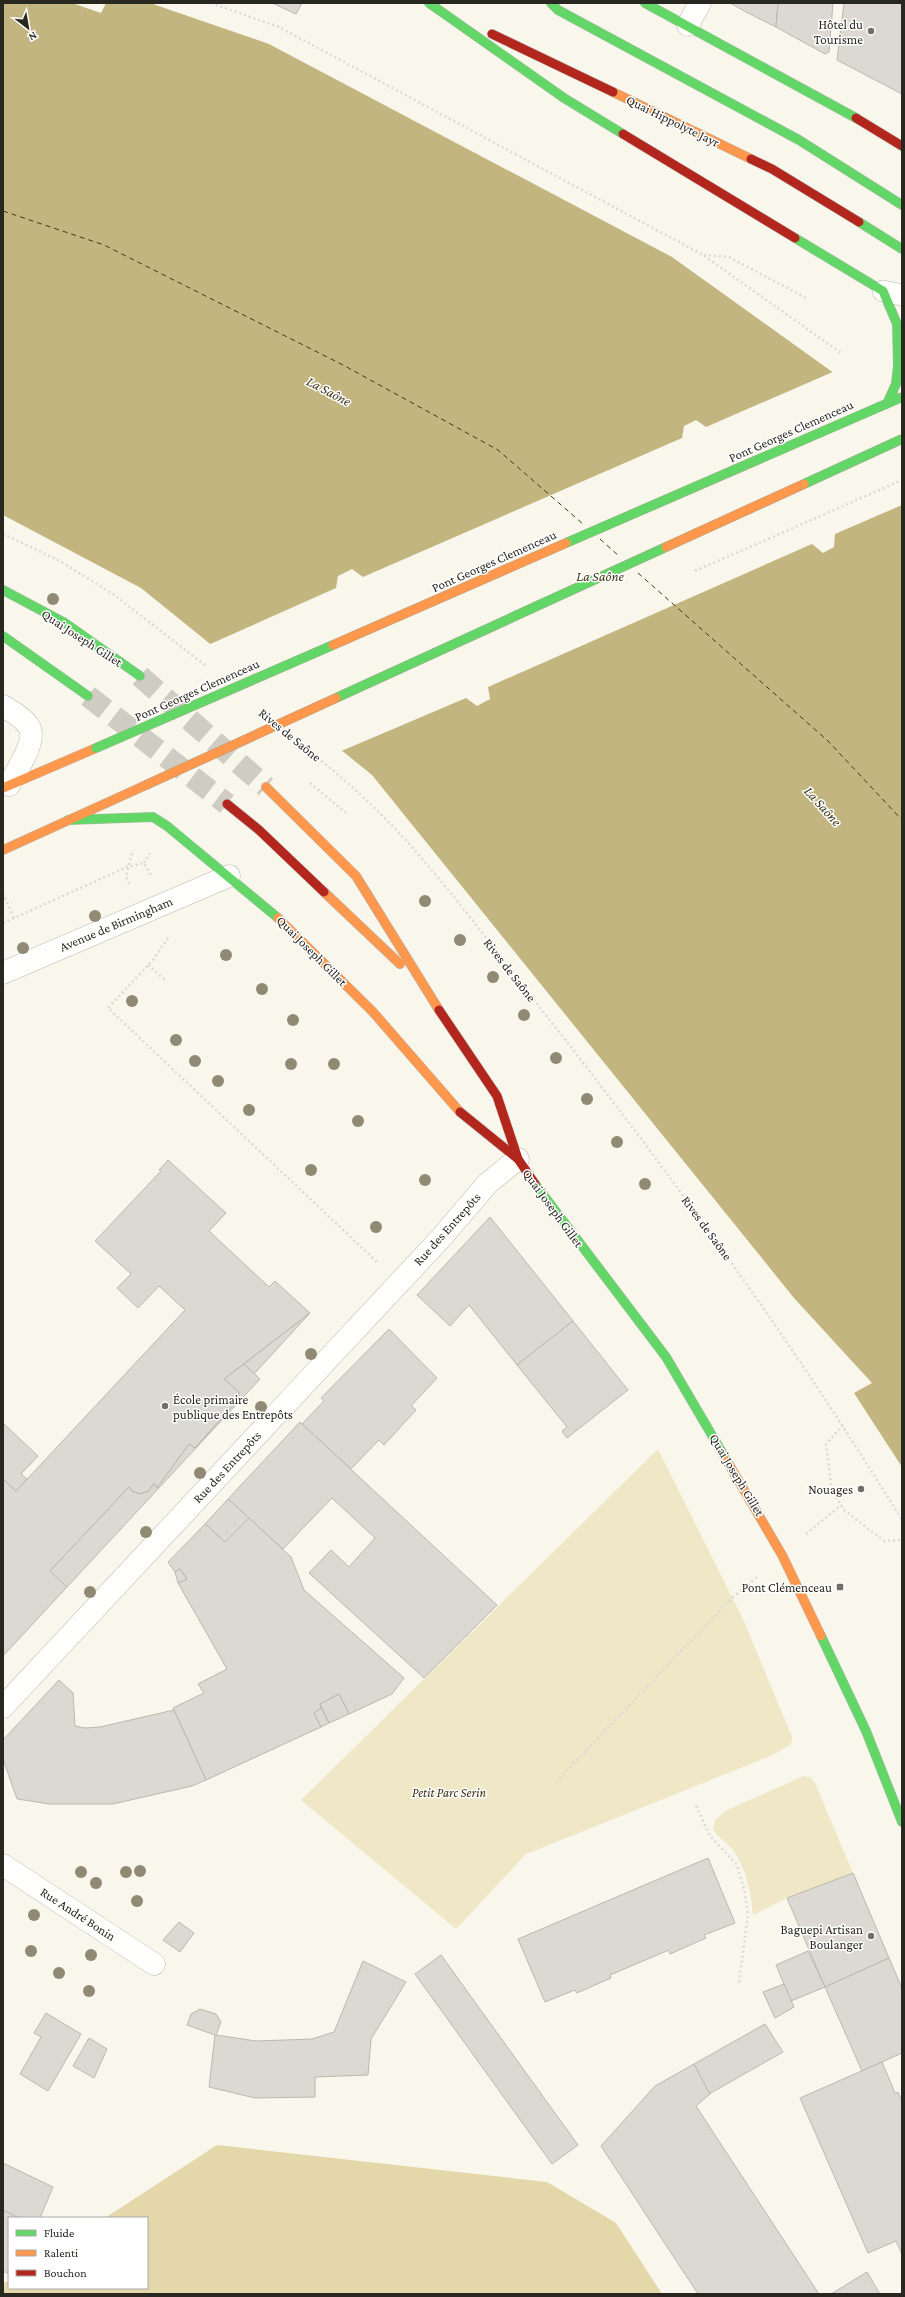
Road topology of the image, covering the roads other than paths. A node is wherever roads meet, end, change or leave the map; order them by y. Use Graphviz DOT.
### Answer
graph roads {
  1 [pos="551,3"];
  2 [pos="645,3"];
  3 [pos="700,3"];
  4 [pos="432,5"];
  5 [pos="688,25"];
  6 [pos="902,146"];
  7 [pos="902,205"];
  8 [pos="902,249"];
  9 [pos="892,293"];
  10 [pos="902,397"];
  11 [pos="887,404"];
  12 [pos="902,439"];
  13 [pos="3,590"];
  14 [pos="3,636"];
  15 [pos="140,676"];
  16 [pos="88,696"];
  17 [pos="3,706"];
  18 [pos="6,786"];
  19 [pos="266,786"];
  20 [pos="227,804"];
  21 [pos="68,820"];
  22 [pos="3,850"];
  23 [pos="229,876"];
  24 [pos="3,972"];
  25 [pos="422,984"];
  26 [pos="518,1159"];
  27 [pos="3,1707"];
  28 [pos="902,1822"];
  29 [pos="3,1865"];
  30 [pos="154,1964"];
  1 -- 7 [label="main road"];
  2 -- 5 [label="main road"];
  3 -- 5 [label="street"];
  4 -- 8 [label="main road, Quai Hippolyte Jayr"];
  4 -- 9 [label="main road"];
  5 -- 6 [label="main road"];
  9 -- 11 [label="main road, bridge"];
  10 -- 11 [label="main road, Pont Georges Clemenceau, bridge"];
  11 -- 18 [label="main road, Pont Georges Clemenceau, bridge"];
  12 -- 21 [label="main road, bridge"];
  13 -- 15 [label="main road, Quai Joseph Gillet"];
  14 -- 16 [label="main road"];
  17 -- 18 [label="street"];
  19 -- 25 [label="main road, Quai Joseph Gillet"];
  20 -- 25 [label="main road, Quai Joseph Gillet"];
  21 -- 22 [label="main road"];
  21 -- 23 [label="main road, Quai Joseph Gillet"];
  23 -- 24 [label="street, Avenue de Birmingham"];
  23 -- 26 [label="main road, Quai Joseph Gillet"];
  25 -- 26 [label="main road, Quai Joseph Gillet"];
  26 -- 27 [label="street, Rue des Entrepôts"];
  26 -- 28 [label="main road, Quai Joseph Gillet"];
  29 -- 30 [label="street, Rue André Bonin"];
}
